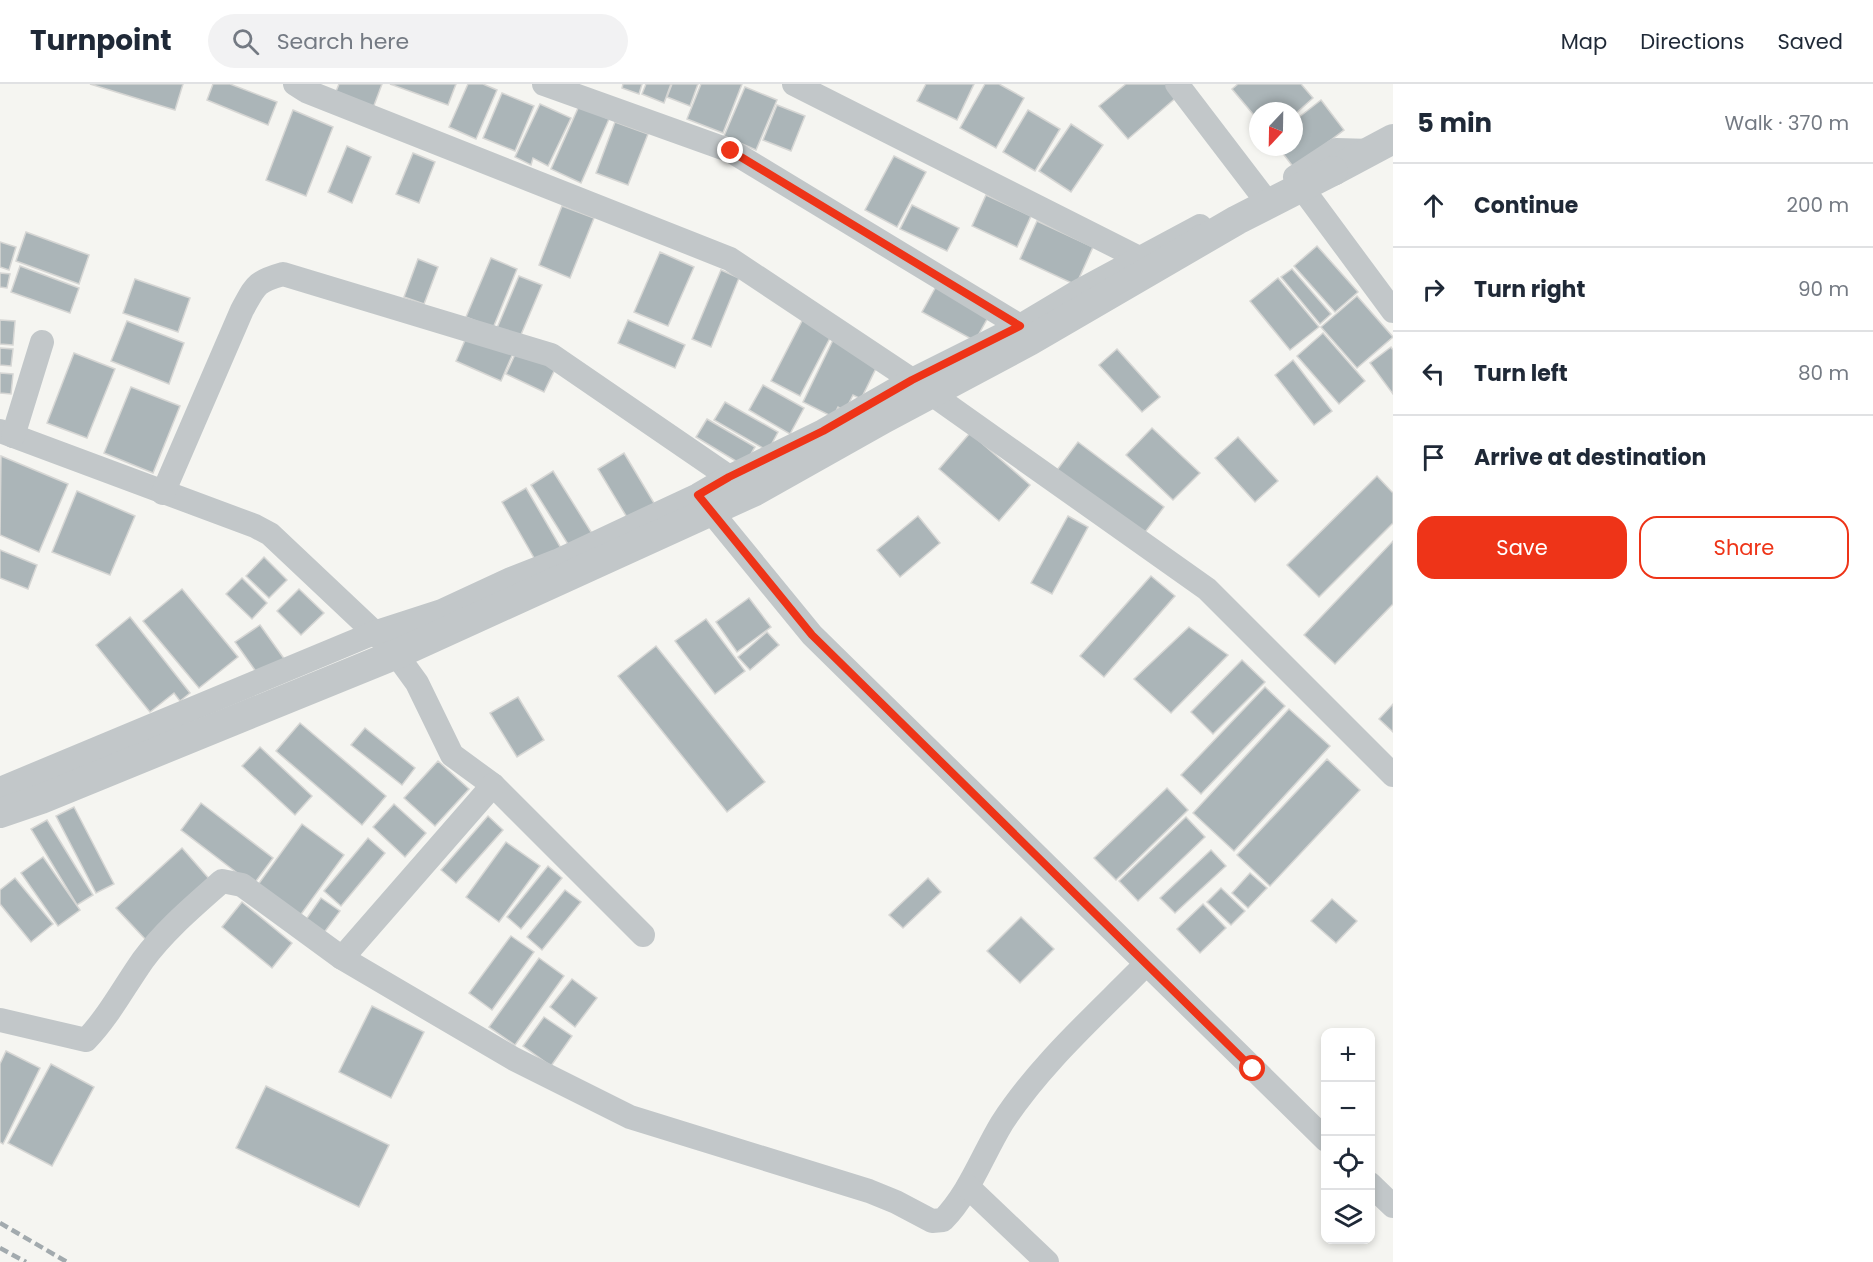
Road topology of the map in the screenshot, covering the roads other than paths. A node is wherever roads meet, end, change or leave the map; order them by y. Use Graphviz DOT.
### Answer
graph roads {
  1 [pos="295,84"];
  2 [pos="544,84"];
  3 [pos="794,84"];
  4 [pos="1177,84"];
  5 [pos="1382,145"];
  6 [pos="1302,188"];
  7 [pos="1261,194"];
  8 [pos="1139,258"];
  9 [pos="1393,311"];
  10 [pos="1020,326"];
  11 [pos="42,342"];
  12 [pos="912,380"];
  13 [pos="7,434"];
  14 [pos="729,477"];
  15 [pos="163,492"];
  16 [pos="698,495"];
  17 [pos="374,633"];
  18 [pos="1393,775"];
  19 [pos="493,785"];
  20 [pos="0,789"];
  21 [pos="0,813"];
  22 [pos="643,935"];
  23 [pos="342,958"];
  24 [pos="1146,964"];
  25 [pos="0,1020"];
  26 [pos="1322,1136"];
  27 [pos="968,1187"];
  28 [pos="1375,1188"];
  29 [pos="1393,1206"];
  30 [pos="1047,1262"];
  1 -- 12 [label="street"];
  2 -- 10 [label="street"];
  3 -- 8 [label="street"];
  4 -- 7 [label="street"];
  5 -- 6 [label="street, bridge"];
  5 -- 7 [label="street"];
  6 -- 9 [label="street"];
  6 -- 21 [label="street, bridge"];
  7 -- 8 [label="street"];
  8 -- 10 [label="street"];
  10 -- 12 [label="street"];
  11 -- 13 [label="street"];
  12 -- 14 [label="street"];
  12 -- 18 [label="street"];
  13 -- 15 [label="street"];
  14 -- 15 [label="street"];
  14 -- 16 [label="street"];
  15 -- 17 [label="street"];
  16 -- 17 [label="street"];
  16 -- 24 [label="street"];
  17 -- 19 [label="street"];
  17 -- 20 [label="street"];
  19 -- 22 [label="street"];
  19 -- 23 [label="street"];
  23 -- 25 [label="street"];
  23 -- 27 [label="street"];
  24 -- 26 [label="street"];
  24 -- 27 [label="street"];
  27 -- 30 [label="street"];
  28 -- 29 [label="street"];
}
